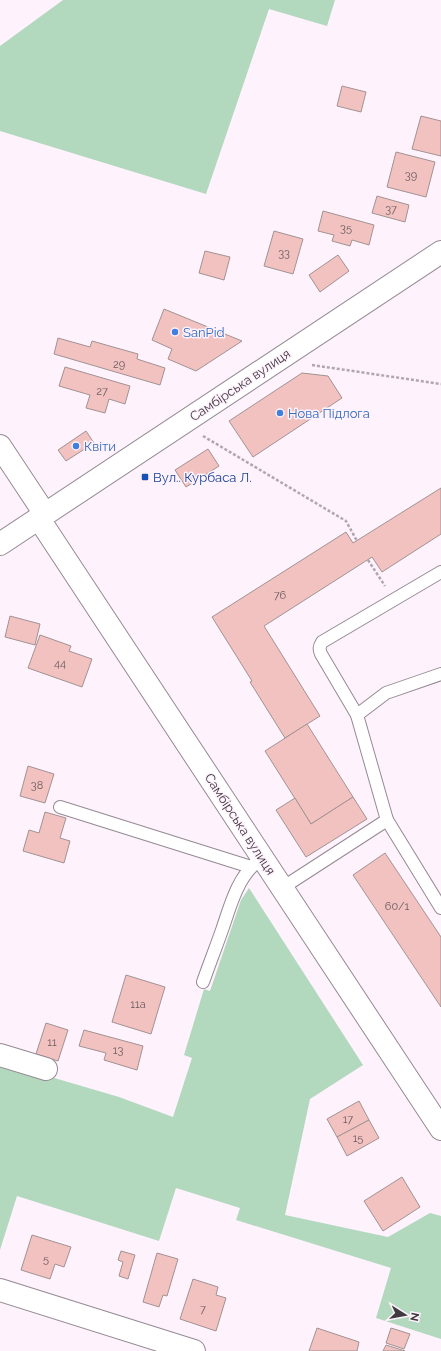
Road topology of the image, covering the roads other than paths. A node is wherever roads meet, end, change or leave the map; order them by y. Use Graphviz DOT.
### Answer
graph roads {
  1 [pos="441,252"];
  2 [pos="0,446"];
  3 [pos="42,516"];
  4 [pos="0,544"];
  5 [pos="441,572"];
  6 [pos="441,674"];
  7 [pos="357,715"];
  8 [pos="60,807"];
  9 [pos="387,820"];
  10 [pos="257,862"];
  11 [pos="282,888"];
  12 [pos="441,908"];
  13 [pos="203,982"];
  14 [pos="0,1055"];
  15 [pos="46,1069"];
  16 [pos="441,1128"];
  17 [pos="0,1290"];
  18 [pos="194,1351"];
  1 -- 3 [label="street, Самбірська вулиця"];
  2 -- 3 [label="street"];
  3 -- 4 [label="street, Самбірська вулиця"];
  3 -- 10 [label="street, Самбірська вулиця"];
  5 -- 7 [label="lane"];
  6 -- 7 [label="lane"];
  7 -- 9 [label="lane"];
  8 -- 10 [label="lane"];
  9 -- 11 [label="lane"];
  9 -- 12 [label="lane"];
  10 -- 11 [label="street, Самбірська вулиця"];
  10 -- 13 [label="lane"];
  11 -- 16 [label="street, Самбірська вулиця"];
  14 -- 15 [label="street"];
  17 -- 18 [label="street"];
}
